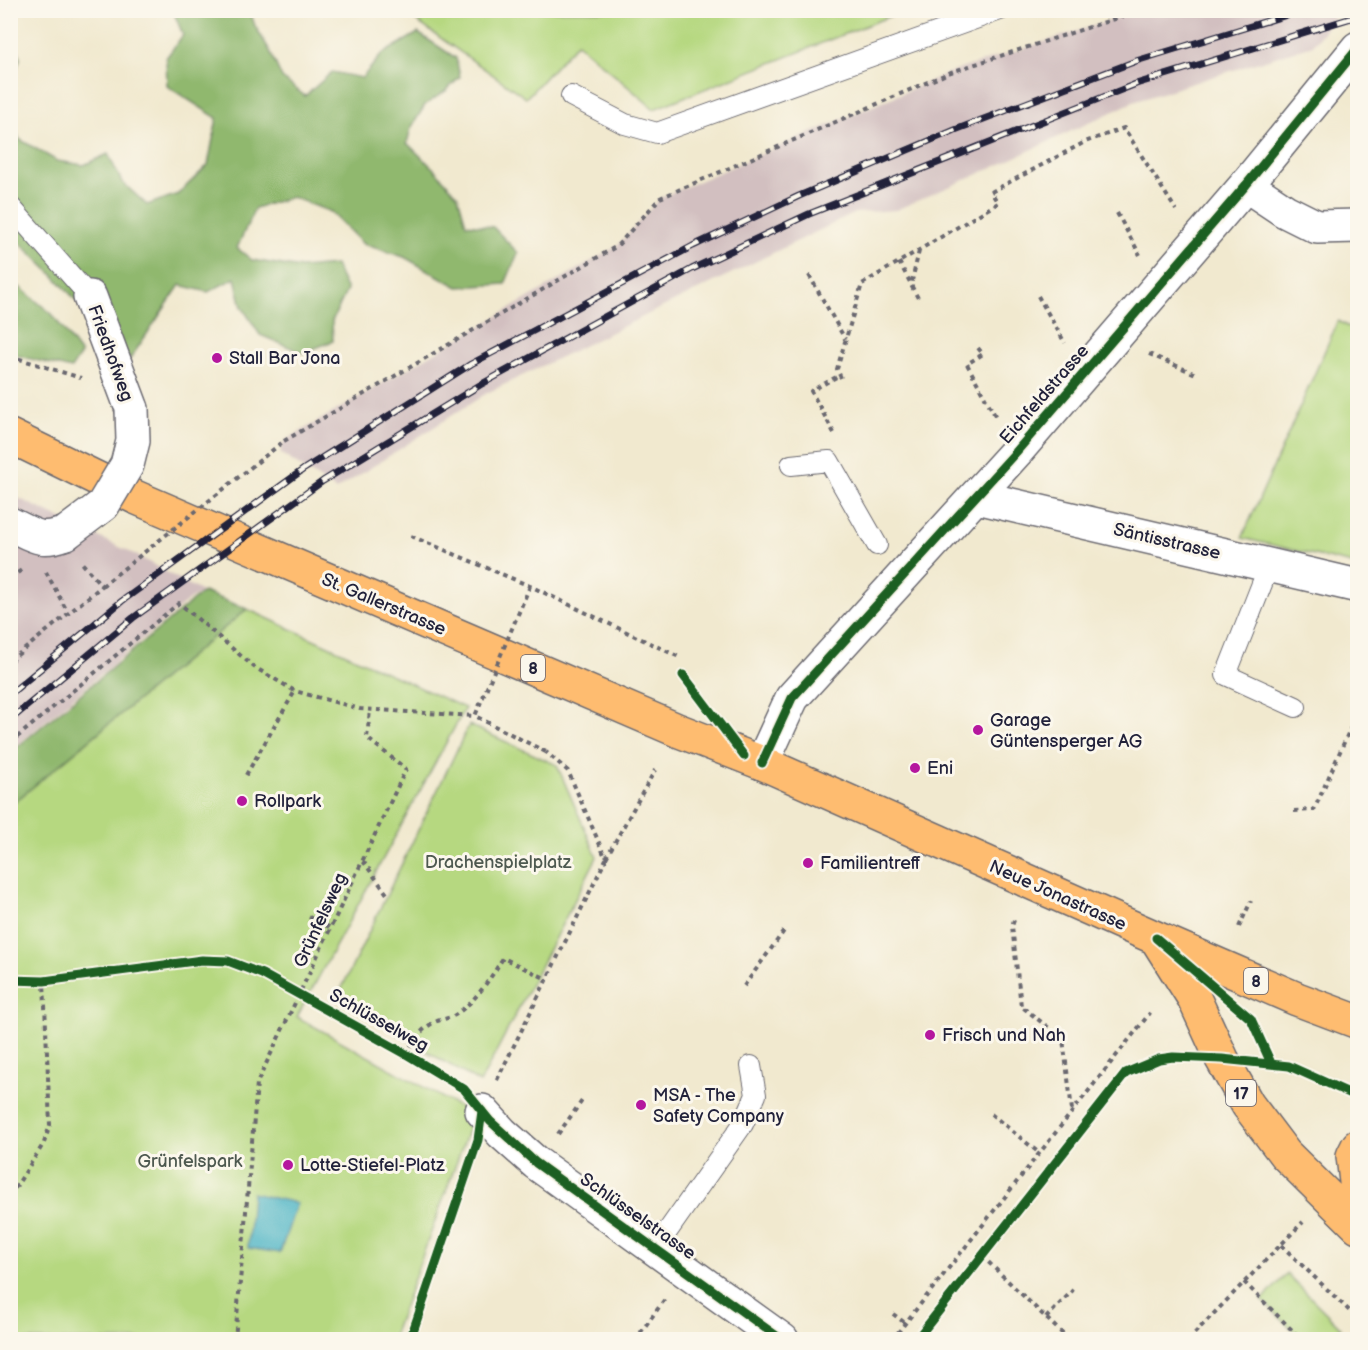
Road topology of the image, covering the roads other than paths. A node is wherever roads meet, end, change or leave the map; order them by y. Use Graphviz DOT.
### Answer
graph roads {
  1 [pos="1000,10"];
  2 [pos="1358,48"];
  3 [pos="571,96"];
  4 [pos="1246,185"];
  5 [pos="10,206"];
  6 [pos="1358,226"];
  7 [pos="90,297"];
  8 [pos="10,436"];
  9 [pos="790,465"];
  10 [pos="977,497"];
  11 [pos="10,524"];
  12 [pos="877,545"];
  13 [pos="1269,566"];
  14 [pos="1358,586"];
  15 [pos="1296,707"];
  16 [pos="762,763"];
  17 [pos="1156,938"];
  18 [pos="1358,1022"];
  19 [pos="751,1066"];
  20 [pos="482,1111"];
  21 [pos="1358,1146"];
  22 [pos="1358,1199"];
  23 [pos="1358,1226"];
  24 [pos="655,1249"];
  25 [pos="782,1340"];
  1 -- 3 [label="lane"];
  2 -- 4 [label="street, Eichfeldstrasse"];
  4 -- 6 [label="street"];
  4 -- 10 [label="street, Eichfeldstrasse"];
  5 -- 7 [label="lane"];
  7 -- 11 [label="street, Friedhofweg, bridge"];
  8 -- 16 [label="main road, St. Gallerstrasse / 8"];
  9 -- 12 [label="lane"];
  10 -- 13 [label="street, Säntisstrasse"];
  10 -- 16 [label="street, Eichfeldstrasse"];
  13 -- 14 [label="street, Säntisstrasse"];
  13 -- 15 [label="lane"];
  16 -- 17 [label="main road, Neue Jonastrasse / 8"];
  17 -- 18 [label="main road, Neue Jonastrasse / 8"];
  17 -- 23 [label="main road, 17"];
  19 -- 24 [label="lane"];
  20 -- 24 [label="street, Schlüsselstrasse"];
  21 -- 22 [label="main road"];
  24 -- 25 [label="street, Schlüsselstrasse"];
}
